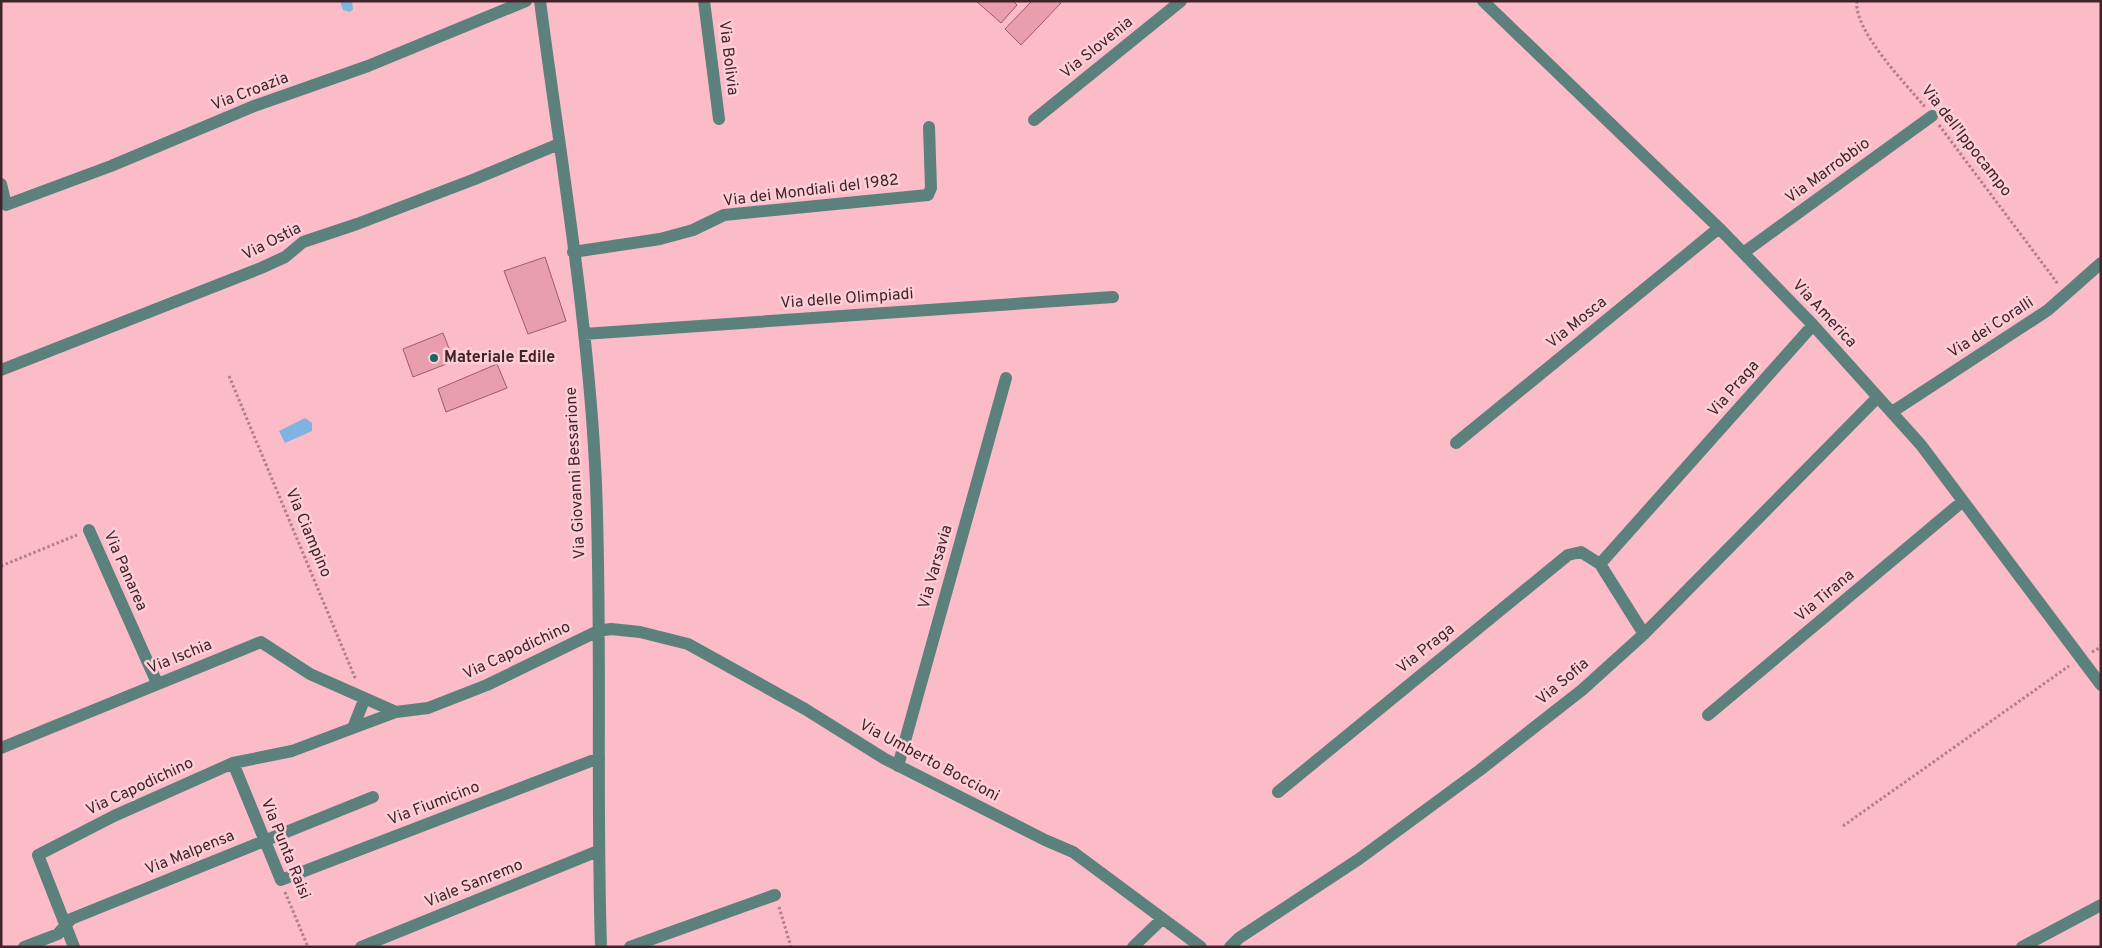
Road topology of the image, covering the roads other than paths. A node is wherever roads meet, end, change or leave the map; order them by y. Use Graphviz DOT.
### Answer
graph roads {
  1 [pos="526,1"];
  2 [pos="540,1"];
  3 [pos="704,1"];
  4 [pos="1181,1"];
  5 [pos="1483,1"];
  6 [pos="1932,116"];
  7 [pos="720,119"];
  8 [pos="1034,120"];
  9 [pos="929,126"];
  10 [pos="559,144"];
  11 [pos="1,184"];
  12 [pos="1719,228"];
  13 [pos="574,252"];
  14 [pos="1743,253"];
  15 [pos="2101,263"];
  16 [pos="1113,297"];
  17 [pos="1813,325"];
  18 [pos="584,334"];
  19 [pos="1,370"];
  20 [pos="1006,378"];
  21 [pos="1878,397"];
  22 [pos="1892,412"];
  23 [pos="1456,443"];
  24 [pos="1963,501"];
  25 [pos="89,530"];
  26 [pos="1600,564"];
  27 [pos="598,631"];
  28 [pos="1644,634"];
  29 [pos="157,683"];
  30 [pos="2101,685"];
  31 [pos="364,700"];
  32 [pos="396,712"];
  33 [pos="1708,715"];
  34 [pos="353,728"];
  35 [pos="1,748"];
  36 [pos="598,758"];
  37 [pos="233,763"];
  38 [pos="898,766"];
  39 [pos="1278,792"];
  40 [pos="373,797"];
  41 [pos="264,841"];
  42 [pos="598,851"];
  43 [pos="281,880"];
  44 [pos="775,895"];
  45 [pos="2101,905"];
  46 [pos="1162,919"];
  47 [pos="66,925"];
  48 [pos="24,947"];
  49 [pos="74,947"];
  50 [pos="361,947"];
  51 [pos="601,947"];
  52 [pos="630,947"];
  53 [pos="1133,947"];
  54 [pos="1201,947"];
  55 [pos="1230,947"];
  56 [pos="2022,947"];
  1 -- 11 [label="street, Via Croazia"];
  2 -- 10 [label="street, Via Giovanni Bessarione"];
  3 -- 7 [label="street, Via Bolivia"];
  4 -- 8 [label="street, Via Slovenia"];
  5 -- 12 [label="street, Via America"];
  6 -- 14 [label="street, Via Marrobbio"];
  9 -- 13 [label="street, Via dei Mondiali del 1982"];
  10 -- 13 [label="street, Via Giovanni Bessarione"];
  10 -- 19 [label="street, Via Ostia"];
  12 -- 14 [label="street, Via America"];
  12 -- 23 [label="street, Via Mosca"];
  13 -- 18 [label="street, Via Giovanni Bessarione"];
  14 -- 17 [label="street, Via America"];
  15 -- 22 [label="street, Via dei Coralli"];
  16 -- 18 [label="street, Via delle Olimpiadi"];
  17 -- 21 [label="street, Via America"];
  17 -- 26 [label="street, Via Praga"];
  18 -- 27 [label="street, Via Giovanni Bessarione"];
  20 -- 38 [label="street, Via Varsavia"];
  21 -- 22 [label="street, Via America"];
  21 -- 28 [label="street, Via Sofia"];
  22 -- 24 [label="street, Via America"];
  24 -- 30 [label="street, Via America"];
  24 -- 33 [label="street, Via Tirana"];
  25 -- 29 [label="street, Via Panarea"];
  26 -- 28 [label="street, Via Praga"];
  26 -- 39 [label="street, Via Praga"];
  27 -- 32 [label="street, Via Capodichino"];
  27 -- 36 [label="street, Via Giovanni Bessarione"];
  27 -- 38 [label="street, Via Umberto Boccioni"];
  28 -- 55 [label="street, Via Sofia"];
  29 -- 31 [label="street, Via Ischia"];
  29 -- 35 [label="street, Via Ischia"];
  31 -- 32 [label="street, Via Capodichino"];
  31 -- 34 [label="street"];
  32 -- 34 [label="street, Via Capodichino"];
  34 -- 37 [label="street, Via Capodichino"];
  36 -- 42 [label="street, Via Giovanni Bessarione"];
  36 -- 43 [label="street, Via Fiumicino"];
  37 -- 41 [label="street, Via Punta Raisi"];
  37 -- 47 [label="street, Via Capodichino"];
  38 -- 46 [label="street, Via Umberto Boccioni"];
  40 -- 41 [label="street, Via Malpensa"];
  41 -- 43 [label="street, Via Punta Raisi"];
  41 -- 47 [label="street, Via Malpensa"];
  42 -- 50 [label="street, Viale Sanremo"];
  42 -- 51 [label="street, Via Giovanni Bessarione"];
  44 -- 52 [label="street"];
  45 -- 56 [label="street"];
  46 -- 53 [label="street"];
  46 -- 54 [label="street, Via Umberto Boccioni"];
  47 -- 48 [label="street, Via Malpensa"];
  47 -- 49 [label="street, Via Capodichino"];
}
